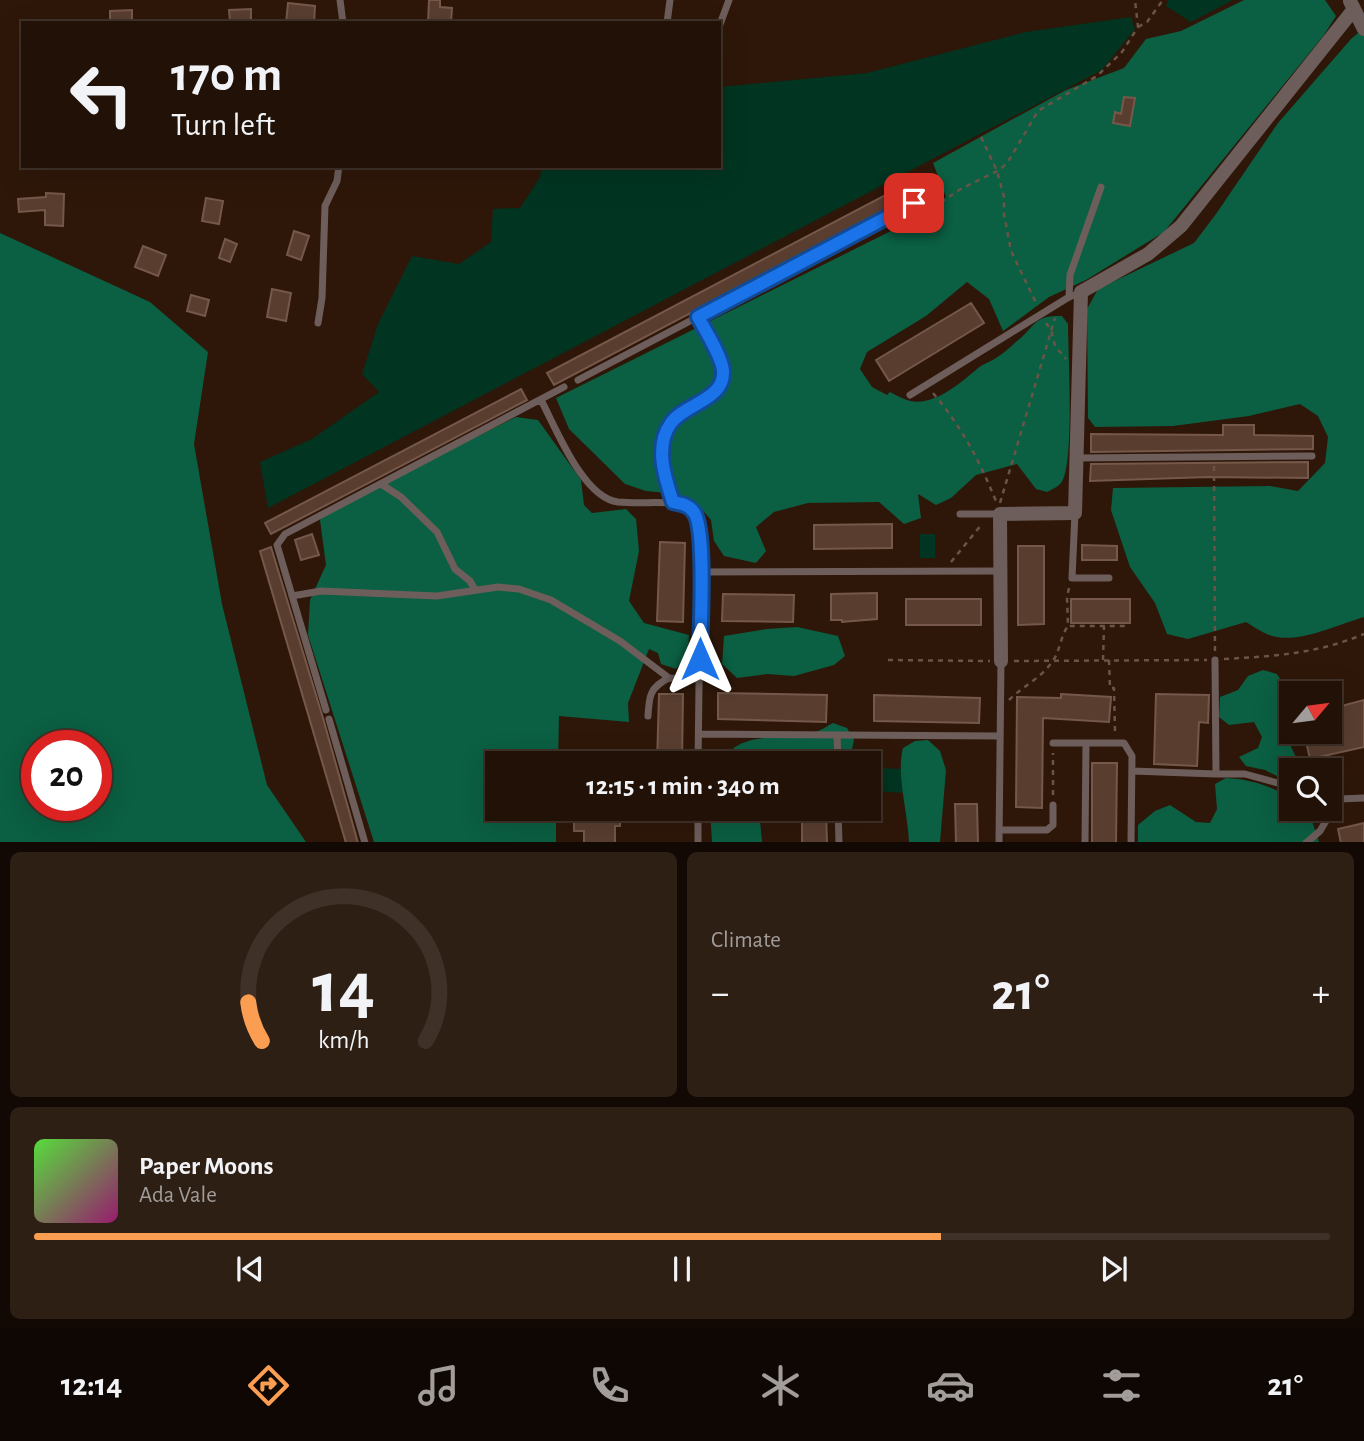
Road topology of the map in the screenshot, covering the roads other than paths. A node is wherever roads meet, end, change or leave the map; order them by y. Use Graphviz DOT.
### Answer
graph roads {
  1 [pos="340,0"];
  2 [pos="670,0"];
  3 [pos="729,0"];
  4 [pos="1352,4"];
  5 [pos="343,21"];
  6 [pos="667,21"];
  7 [pos="721,22"];
  8 [pos="1364,29"];
  9 [pos="339,168"];
  10 [pos="1101,187"];
  11 [pos="914,203"];
  12 [pos="1070,297"];
  13 [pos="698,317"];
  14 [pos="318,323"];
  15 [pos="579,380"];
  16 [pos="564,387"];
  17 [pos="910,395"];
  18 [pos="541,400"];
  19 [pos="1312,456"];
  20 [pos="1076,458"];
  21 [pos="381,484"];
  22 [pos="673,502"];
  23 [pos="1075,513"];
  24 [pos="960,514"];
  25 [pos="996,514"];
  26 [pos="1000,571"];
  27 [pos="700,572"];
  28 [pos="1108,578"];
  29 [pos="475,590"];
  30 [pos="292,596"];
  31 [pos="1215,660"];
  32 [pos="1001,661"];
  33 [pos="669,678"];
  34 [pos="699,679"];
  35 [pos="326,710"];
  36 [pos="648,716"];
  37 [pos="329,719"];
  38 [pos="699,734"];
  39 [pos="837,735"];
  40 [pos="1000,736"];
  41 [pos="1053,743"];
  42 [pos="1086,743"];
  43 [pos="698,751"];
  44 [pos="838,751"];
  45 [pos="1132,771"];
  46 [pos="1216,774"];
  47 [pos="1279,783"];
  48 [pos="1364,798"];
  49 [pos="1342,799"];
  50 [pos="1053,806"];
  51 [pos="698,821"];
  52 [pos="838,821"];
  53 [pos="1326,821"];
  54 [pos="999,830"];
  55 [pos="365,842"];
  56 [pos="698,842"];
  57 [pos="839,842"];
  58 [pos="999,842"];
  59 [pos="1085,842"];
  60 [pos="1131,842"];
  61 [pos="1306,842"];
  1 -- 5 [label="lane"];
  2 -- 6 [label="lane"];
  3 -- 7 [label="lane"];
  4 -- 8 [label="street"];
  4 -- 12 [label="street"];
  9 -- 14 [label="lane"];
  10 -- 12 [label="lane"];
  11 -- 13 [label="lane"];
  12 -- 17 [label="lane"];
  12 -- 20 [label="street"];
  13 -- 15 [label="lane"];
  13 -- 22 [label="lane"];
  16 -- 18 [label="lane"];
  18 -- 21 [label="lane"];
  18 -- 22 [label="lane"];
  19 -- 20 [label="lane"];
  20 -- 23 [label="street"];
  21 -- 29 [label="lane"];
  21 -- 30 [label="lane"];
  22 -- 27 [label="lane"];
  23 -- 25 [label="street"];
  23 -- 28 [label="lane"];
  24 -- 25 [label="lane"];
  25 -- 26 [label="street"];
  26 -- 27 [label="lane"];
  26 -- 32 [label="street"];
  27 -- 34 [label="lane"];
  29 -- 30 [label="lane"];
  29 -- 33 [label="lane"];
  30 -- 35 [label="lane"];
  31 -- 46 [label="lane"];
  32 -- 40 [label="lane"];
  33 -- 34 [label="lane"];
  33 -- 36 [label="lane"];
  34 -- 38 [label="lane"];
  37 -- 55 [label="lane"];
  38 -- 39 [label="lane"];
  38 -- 43 [label="lane"];
  39 -- 40 [label="lane"];
  39 -- 44 [label="lane"];
  40 -- 54 [label="lane"];
  41 -- 42 [label="lane"];
  42 -- 45 [label="lane"];
  42 -- 59 [label="lane"];
  45 -- 46 [label="lane"];
  45 -- 60 [label="lane"];
  46 -- 47 [label="lane"];
  48 -- 49 [label="lane"];
  50 -- 54 [label="lane"];
  51 -- 56 [label="lane"];
  52 -- 57 [label="lane"];
  53 -- 61 [label="lane"];
  54 -- 58 [label="lane"];
}
